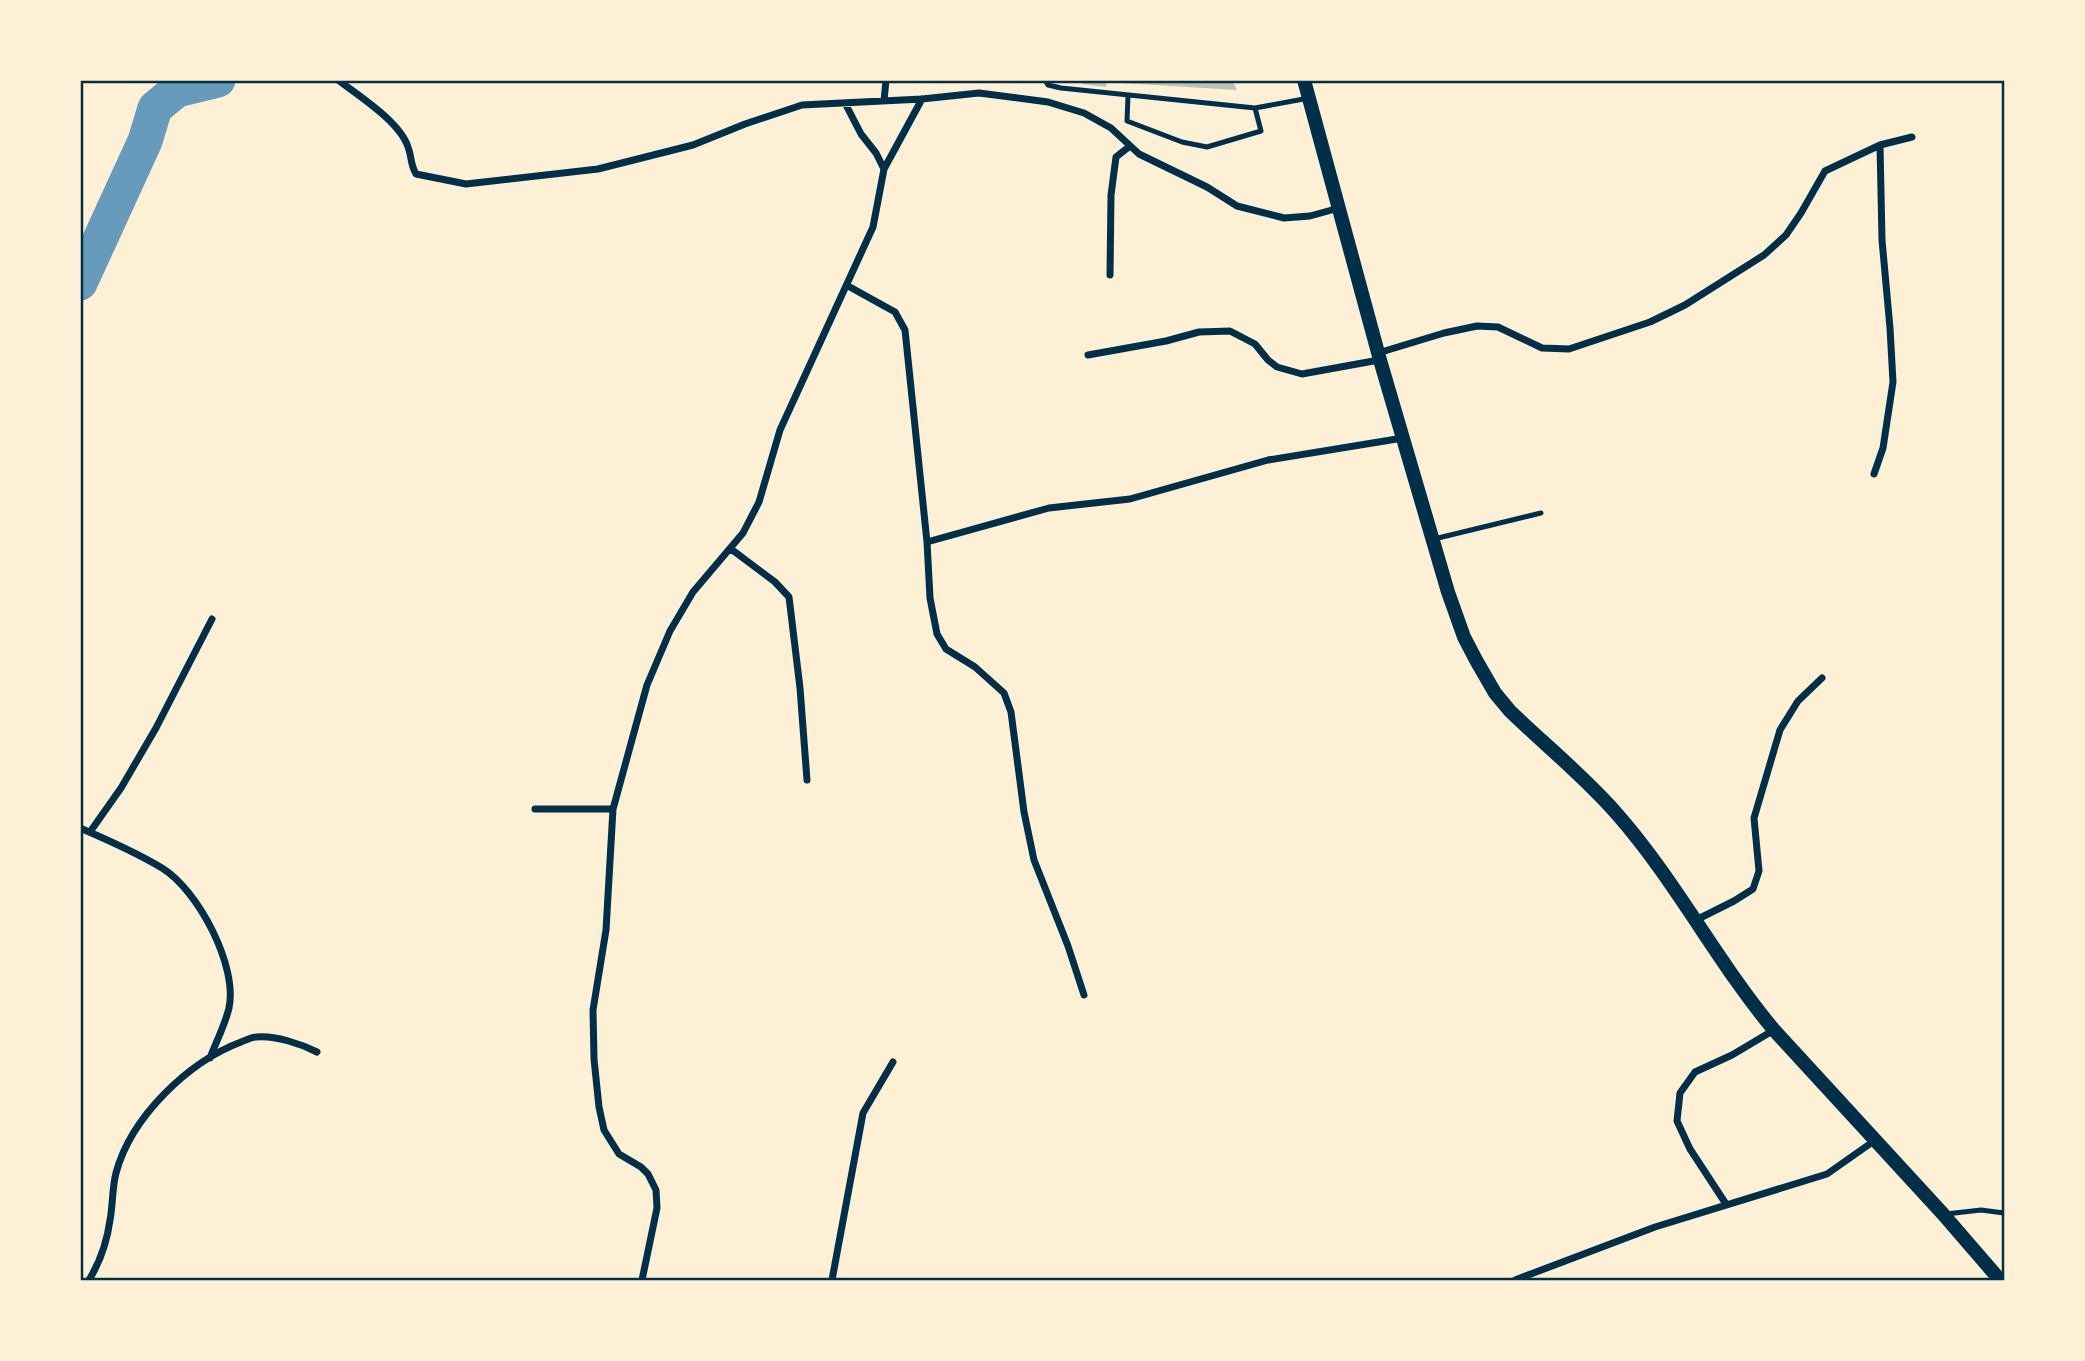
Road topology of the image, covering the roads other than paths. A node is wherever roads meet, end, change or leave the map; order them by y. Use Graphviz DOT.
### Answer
graph roads {
  1 [pos="338,80"];
  2 [pos="886,80"];
  3 [pos="1045,80"];
  4 [pos="1304,80"];
  5 [pos="1128,96"];
  6 [pos="1309,98"];
  7 [pos="922,99"];
  8 [pos="884,101"];
  9 [pos="845,103"];
  10 [pos="1255,108"];
  11 [pos="1912,136"];
  12 [pos="1880,145"];
  13 [pos="1130,146"];
  14 [pos="884,169"];
  15 [pos="1339,207"];
  16 [pos="1110,275"];
  17 [pos="848,286"];
  18 [pos="1088,355"];
  19 [pos="1379,356"];
  20 [pos="1403,438"];
  21 [pos="1874,474"];
  22 [pos="1541,513"];
  23 [pos="1431,540"];
  24 [pos="928,542"];
  25 [pos="731,549"];
  26 [pos="212,620"];
  27 [pos="1822,678"];
  28 [pos="807,780"];
  29 [pos="535,809"];
  30 [pos="613,809"];
  31 [pos="80,828"];
  32 [pos="90,832"];
  33 [pos="1696,920"];
  34 [pos="1084,995"];
  35 [pos="1774,1030"];
  36 [pos="317,1052"];
  37 [pos="210,1058"];
  38 [pos="893,1062"];
  39 [pos="1874,1141"];
  40 [pos="1726,1204"];
  41 [pos="2004,1213"];
  42 [pos="1943,1214"];
  43 [pos="89,1280"];
  44 [pos="642,1280"];
  45 [pos="832,1280"];
  46 [pos="1515,1280"];
  47 [pos="2000,1280"];
  1 -- 9 [label="street"];
  2 -- 8 [label="street"];
  3 -- 5 [label="lane"];
  4 -- 6 [label="main road"];
  5 -- 10 [label="lane"];
  5 -- 10 [label="lane"];
  6 -- 10 [label="lane"];
  6 -- 15 [label="main road"];
  7 -- 8 [label="street"];
  7 -- 13 [label="street"];
  7 -- 14 [label="street"];
  8 -- 9 [label="street"];
  9 -- 14 [label="street"];
  11 -- 12 [label="street"];
  12 -- 19 [label="street"];
  12 -- 21 [label="street"];
  13 -- 15 [label="street"];
  13 -- 16 [label="street"];
  14 -- 17 [label="street"];
  15 -- 19 [label="main road"];
  17 -- 24 [label="street"];
  17 -- 25 [label="street"];
  18 -- 19 [label="street"];
  19 -- 20 [label="main road"];
  20 -- 23 [label="main road"];
  20 -- 24 [label="street"];
  22 -- 23 [label="lane"];
  23 -- 33 [label="main road"];
  24 -- 34 [label="street"];
  25 -- 28 [label="street"];
  25 -- 30 [label="street"];
  26 -- 32 [label="street"];
  27 -- 33 [label="street"];
  29 -- 30 [label="street"];
  30 -- 44 [label="street"];
  31 -- 32 [label="street"];
  32 -- 37 [label="street"];
  33 -- 35 [label="main road"];
  35 -- 39 [label="main road"];
  35 -- 40 [label="street"];
  36 -- 37 [label="street"];
  37 -- 43 [label="street"];
  38 -- 45 [label="street"];
  39 -- 40 [label="street"];
  39 -- 42 [label="main road"];
  40 -- 46 [label="street"];
  41 -- 42 [label="lane"];
  42 -- 47 [label="main road"];
}
